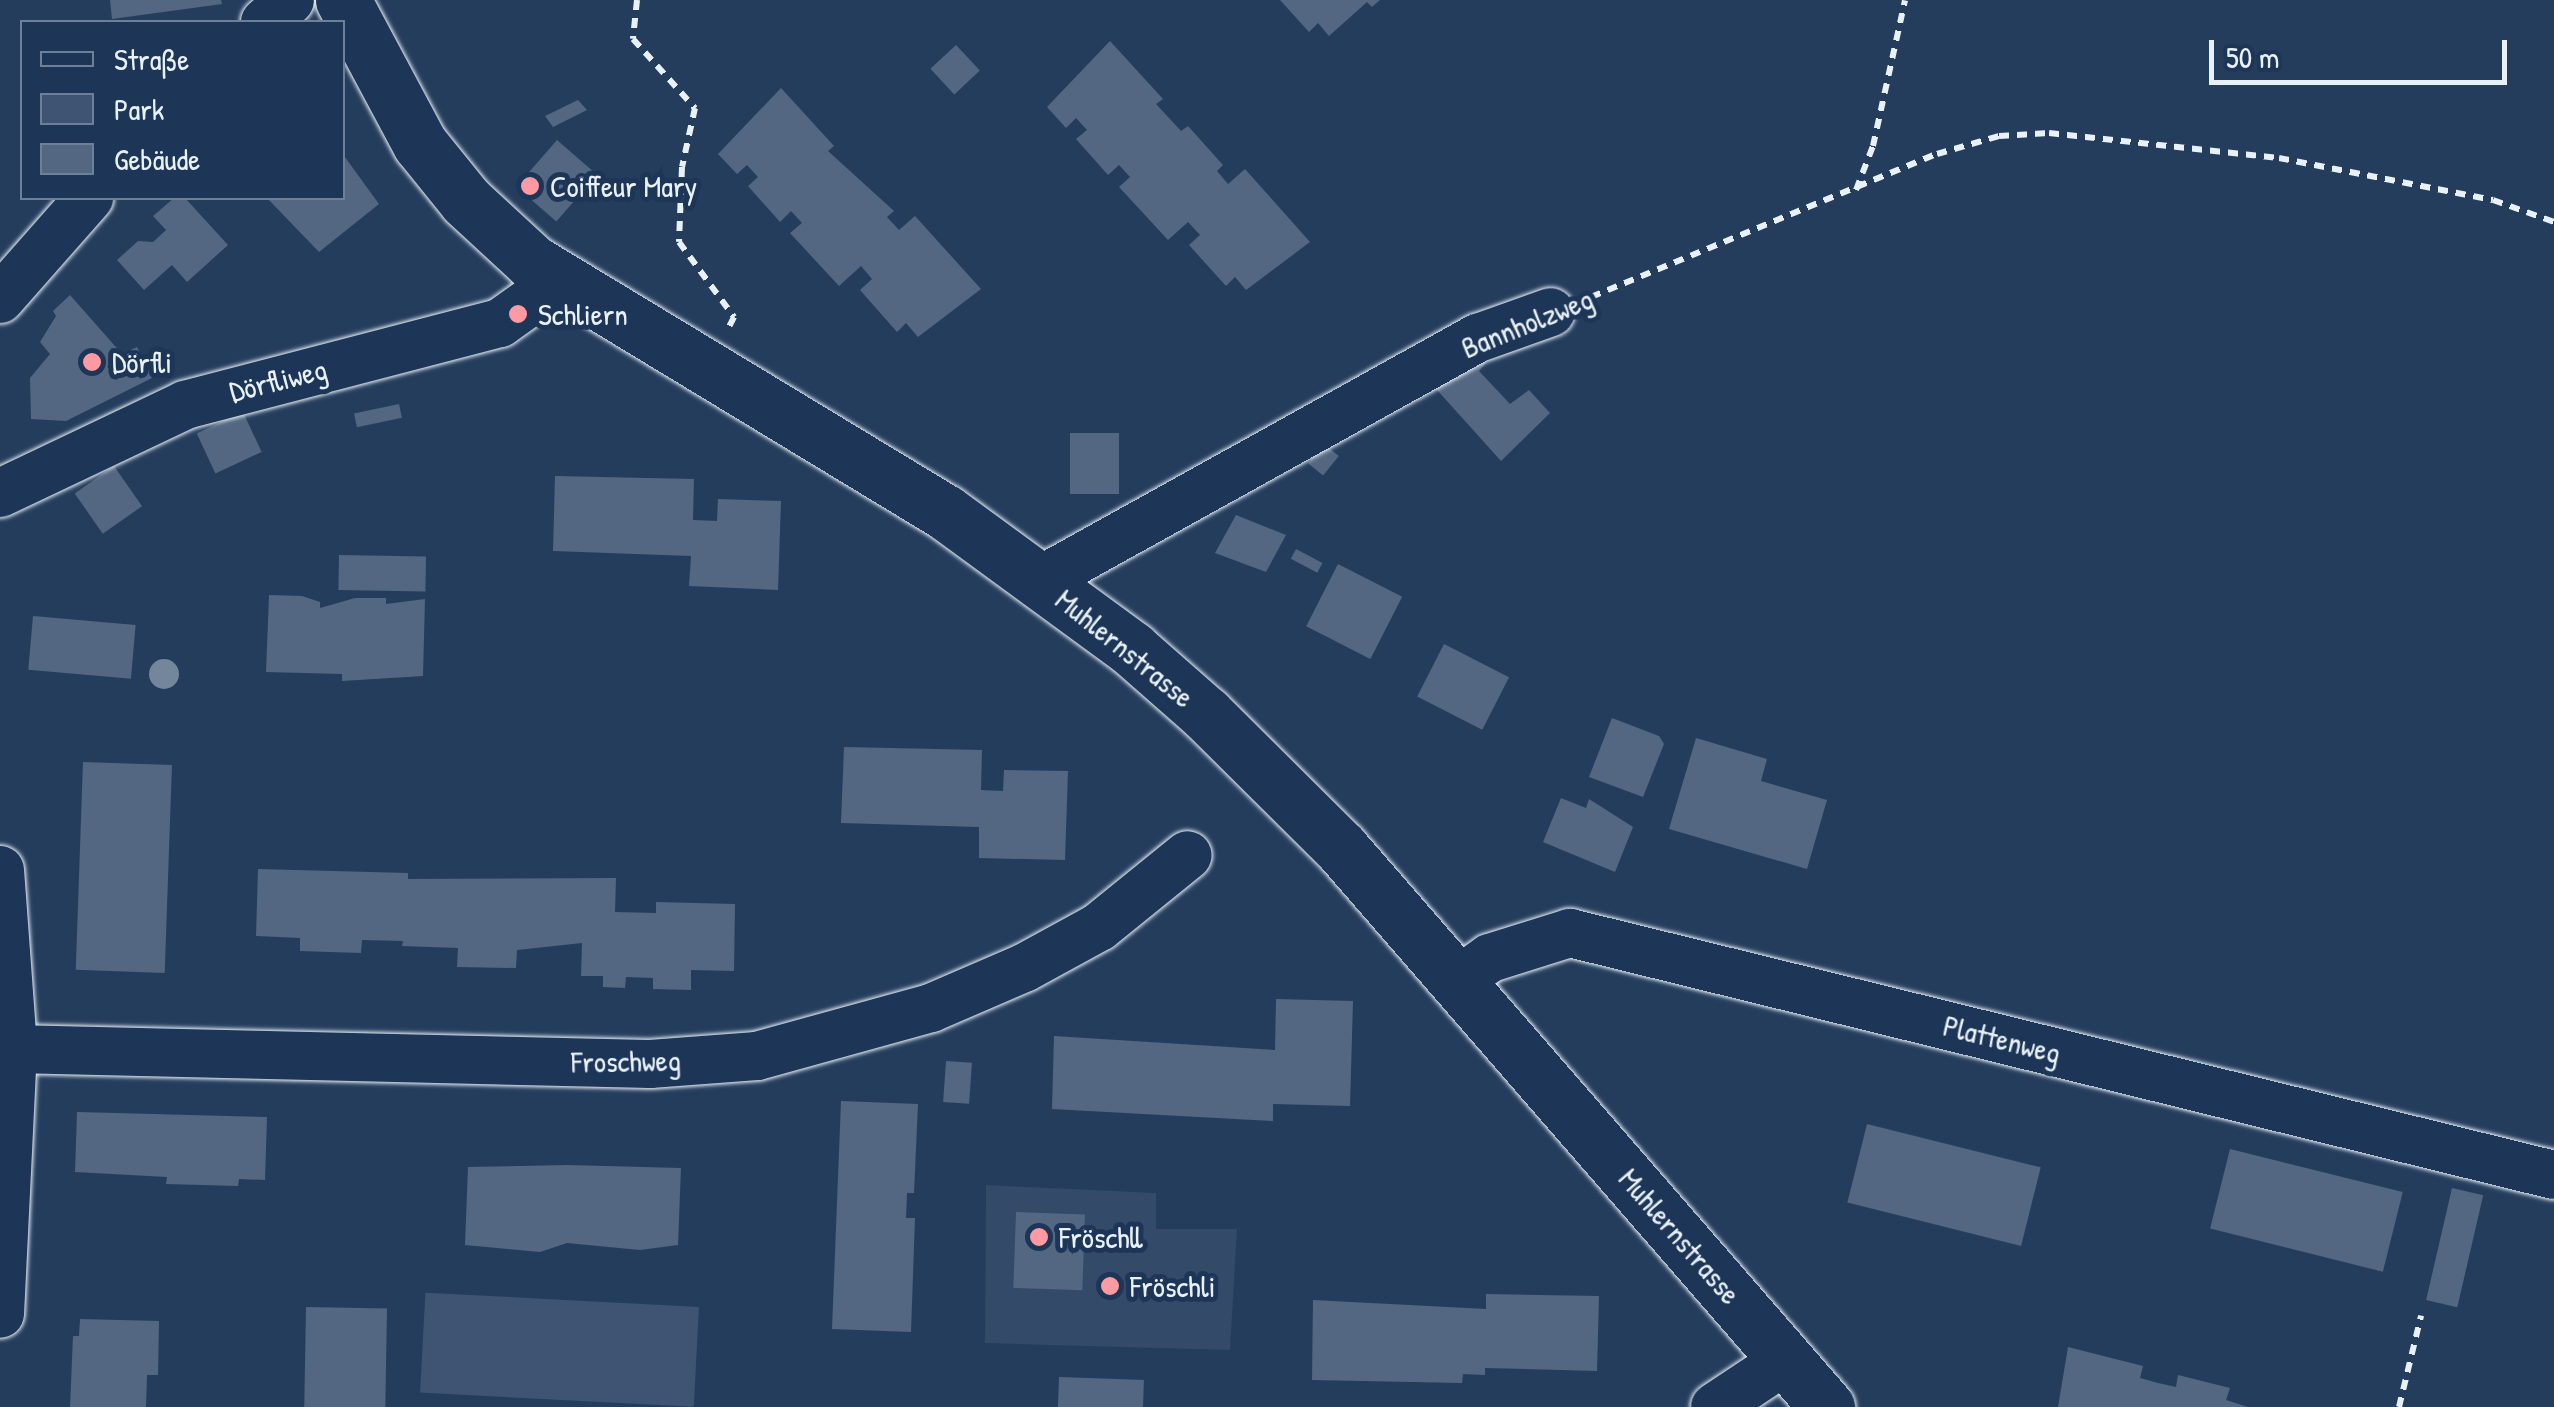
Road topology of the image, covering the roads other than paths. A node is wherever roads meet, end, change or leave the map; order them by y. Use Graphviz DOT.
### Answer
graph roads {
  1 [pos="290,0"];
  2 [pos="343,0"];
  3 [pos="268,20"];
  4 [pos="87,200"];
  5 [pos="559,281"];
  6 [pos="0,299"];
  7 [pos="1551,312"];
  8 [pos="0,492"];
  9 [pos="1041,580"];
  10 [pos="1188,855"];
  11 [pos="0,870"];
  12 [pos="1458,981"];
  13 [pos="12,1048"];
  14 [pos="2554,1175"];
  15 [pos="0,1314"];
  16 [pos="1786,1360"];
  17 [pos="1715,1407"];
  18 [pos="1827,1407"];
  1 -- 3 [label="street"];
  2 -- 5 [label="street, Muhlernstrasse"];
  4 -- 6 [label="street"];
  5 -- 8 [label="street, Dörfliweg"];
  5 -- 9 [label="street, Muhlernstrasse"];
  7 -- 9 [label="street, Bannholzweg"];
  9 -- 12 [label="street, Muhlernstrasse"];
  10 -- 13 [label="street, Froschweg"];
  11 -- 13 [label="street"];
  12 -- 14 [label="street, Plattenweg"];
  12 -- 16 [label="street, Muhlernstrasse"];
  13 -- 15 [label="street"];
  16 -- 17 [label="street"];
  16 -- 18 [label="street, Muhlernstrasse"];
}
